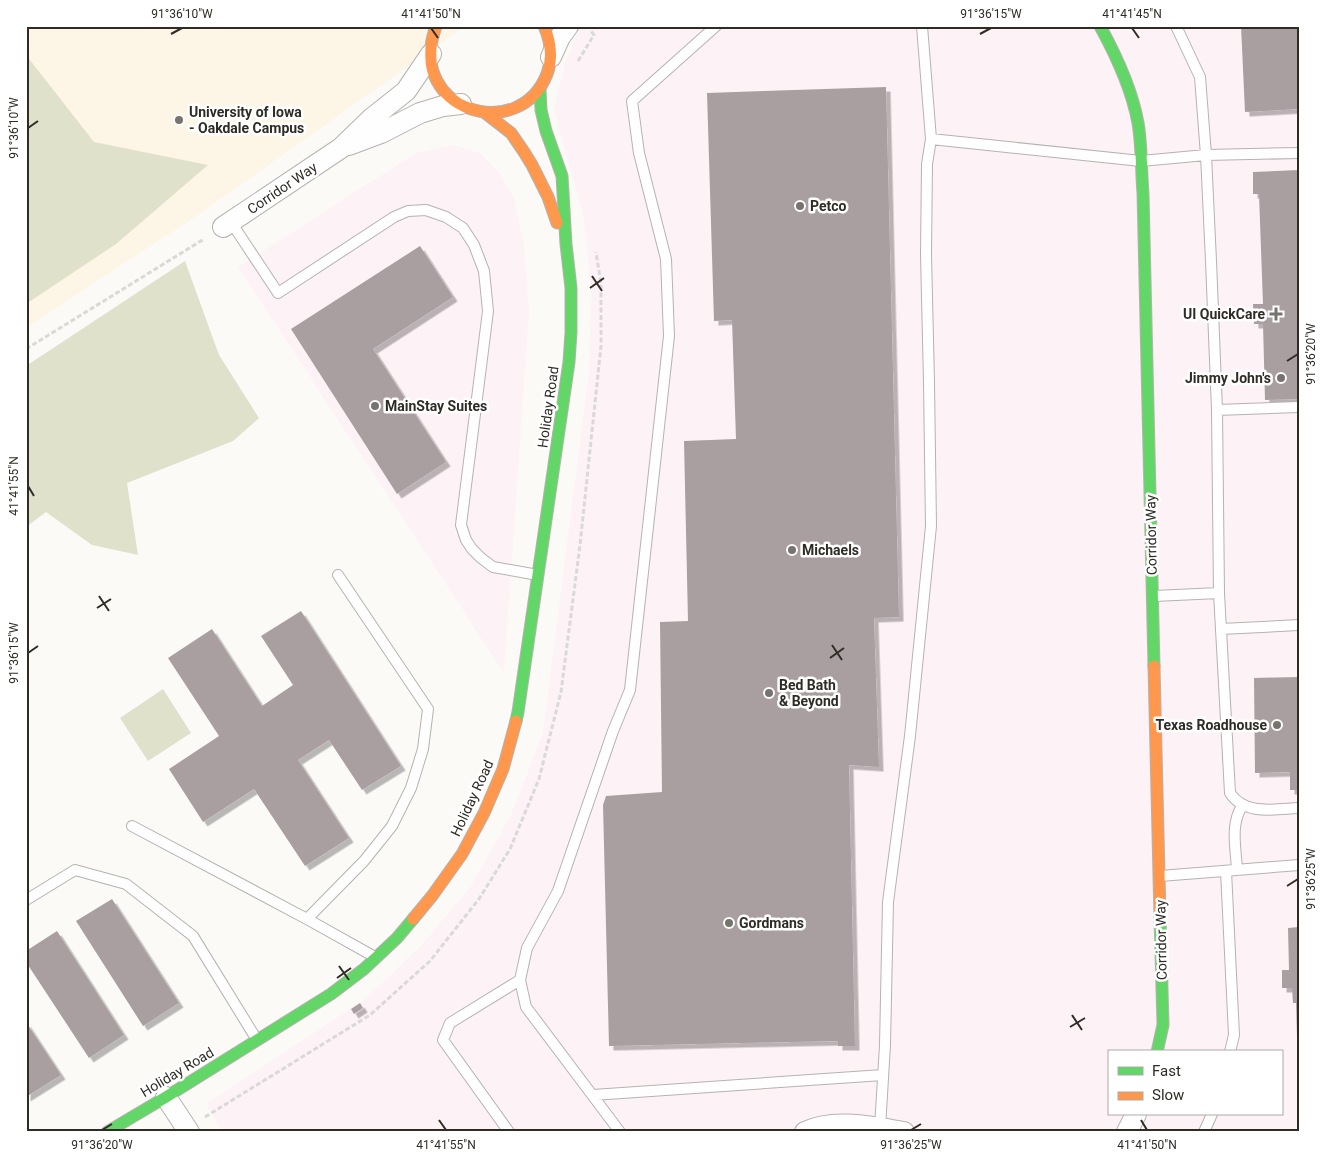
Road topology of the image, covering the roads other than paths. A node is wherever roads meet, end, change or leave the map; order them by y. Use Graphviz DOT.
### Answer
graph roads {
  1 [pos="436,26"];
  2 [pos="544,26"];
  3 [pos="568,26"];
  4 [pos="716,26"];
  5 [pos="922,26"];
  6 [pos="1100,26"];
  7 [pos="1176,26"];
  8 [pos="431,54"];
  9 [pos="551,57"];
  10 [pos="540,89"];
  11 [pos="461,104"];
  12 [pos="484,112"];
  13 [pos="931,139"];
  14 [pos="341,148"];
  15 [pos="1299,153"];
  16 [pos="1206,155"];
  17 [pos="1141,161"];
  18 [pos="227,224"];
  19 [pos="566,244"];
  20 [pos="1299,407"];
  21 [pos="1217,410"];
  22 [pos="338,575"];
  23 [pos="538,575"];
  24 [pos="1219,592"];
  25 [pos="1153,596"];
  26 [pos="1299,625"];
  27 [pos="1221,629"];
  28 [pos="1242,806"];
  29 [pos="1299,808"];
  30 [pos="132,826"];
  31 [pos="1299,865"];
  32 [pos="1237,870"];
  33 [pos="1226,871"];
  34 [pos="1160,876"];
  35 [pos="26,900"];
  36 [pos="308,919"];
  37 [pos="376,958"];
  38 [pos="520,980"];
  39 [pos="257,1041"];
  40 [pos="1157,1050"];
  41 [pos="1230,1050"];
  42 [pos="883,1075"];
  43 [pos="592,1095"];
  44 [pos="166,1097"];
  45 [pos="1135,1116"];
  46 [pos="1211,1116"];
  47 [pos="880,1128"];
  48 [pos="108,1132"];
  49 [pos="189,1132"];
  50 [pos="509,1132"];
  51 [pos="620,1132"];
  52 [pos="805,1132"];
  53 [pos="904,1132"];
  54 [pos="1127,1132"];
  55 [pos="1204,1132"];
  1 -- 8 [label="street, Holiday Road"];
  2 -- 9 [label="street, Holiday Road"];
  3 -- 9 [label="street"];
  4 -- 38 [label="lane"];
  5 -- 13 [label="lane"];
  6 -- 17 [label="street, Corridor Way"];
  7 -- 16 [label="lane"];
  8 -- 11 [label="street, Holiday Road"];
  8 -- 14 [label="street, Corridor Way"];
  9 -- 10 [label="street, Holiday Road"];
  10 -- 12 [label="street, Holiday Road"];
  10 -- 19 [label="street, Holiday Road"];
  11 -- 12 [label="street, Holiday Road"];
  11 -- 14 [label="street, Corridor Way"];
  12 -- 19 [label="street, Holiday Road"];
  13 -- 17 [label="lane"];
  13 -- 42 [label="lane"];
  14 -- 18 [label="street, Corridor Way"];
  15 -- 16 [label="lane"];
  16 -- 17 [label="lane"];
  16 -- 21 [label="lane"];
  17 -- 25 [label="street, Corridor Way"];
  18 -- 23 [label="lane"];
  19 -- 23 [label="street, Holiday Road"];
  20 -- 21 [label="lane"];
  21 -- 24 [label="lane"];
  22 -- 36 [label="lane"];
  23 -- 37 [label="street, Holiday Road"];
  24 -- 25 [label="lane"];
  24 -- 27 [label="lane"];
  25 -- 34 [label="street, Corridor Way"];
  26 -- 27 [label="lane"];
  27 -- 28 [label="lane"];
  28 -- 29 [label="lane"];
  28 -- 32 [label="lane"];
  30 -- 36 [label="lane"];
  31 -- 32 [label="lane"];
  32 -- 33 [label="lane"];
  33 -- 34 [label="lane"];
  33 -- 41 [label="lane"];
  34 -- 40 [label="street, Corridor Way"];
  35 -- 39 [label="lane"];
  36 -- 37 [label="lane"];
  37 -- 39 [label="street, Holiday Road"];
  38 -- 43 [label="lane"];
  38 -- 50 [label="lane"];
  39 -- 44 [label="street, Holiday Road"];
  42 -- 43 [label="lane"];
  42 -- 47 [label="lane"];
  43 -- 51 [label="lane"];
  44 -- 48 [label="street, Holiday Road"];
  44 -- 49 [label="street"];
  45 -- 54 [label="street"];
  46 -- 55 [label="lane"];
  47 -- 52 [label="street"];
  47 -- 53 [label="street"];
}
